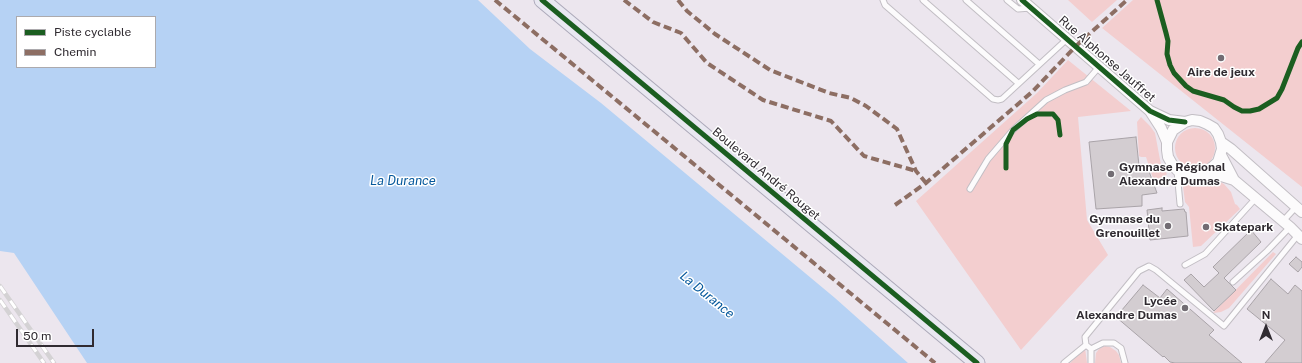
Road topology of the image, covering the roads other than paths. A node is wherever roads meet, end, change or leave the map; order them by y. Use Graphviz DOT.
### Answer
graph roads {
  1 [pos="542,0"];
  2 [pos="883,0"];
  3 [pos="923,0"];
  4 [pos="966,0"];
  5 [pos="1007,0"];
  6 [pos="1022,0"];
  7 [pos="1032,8"];
  8 [pos="1067,38"];
  9 [pos="1039,64"];
  10 [pos="1099,67"];
  11 [pos="1018,83"];
  12 [pos="1150,111"];
  13 [pos="1185,122"];
  14 [pos="1167,142"];
  15 [pos="1221,142"];
  16 [pos="1221,155"];
  17 [pos="1177,170"];
  18 [pos="1202,174"];
  19 [pos="1234,180"];
  20 [pos="970,189"];
  21 [pos="1256,198"];
  22 [pos="1180,204"];
  23 [pos="1299,209"];
  24 [pos="1286,224"];
  25 [pos="1300,237"];
  26 [pos="1185,265"];
  27 [pos="1232,282"];
  28 [pos="1086,345"];
  29 [pos="1091,349"];
  30 [pos="977,363"];
  31 [pos="1064,363"];
  32 [pos="1091,363"];
  33 [pos="1125,363"];
  1 -- 30 [label="main road, Boulevard André Rouget"];
  2 -- 11 [label="lane"];
  3 -- 11 [label="lane"];
  4 -- 9 [label="lane"];
  5 -- 7 [label="lane"];
  6 -- 7 [label="street, Rue Alphonse Jauffret"];
  7 -- 8 [label="street, Rue Alphonse Jauffret"];
  8 -- 9 [label="lane"];
  8 -- 10 [label="street, Rue Alphonse Jauffret"];
  9 -- 11 [label="lane"];
  10 -- 12 [label="street, Rue Alphonse Jauffret"];
  10 -- 20 [label="lane"];
  12 -- 13 [label="street, Rue Alphonse Jauffret"];
  12 -- 14 [label="street, Rue Alphonse Jauffret"];
  13 -- 14 [label="street"];
  13 -- 15 [label="street, Rue Alphonse Jauffret"];
  14 -- 17 [label="street, Rue Alphonse Jauffret"];
  15 -- 16 [label="street"];
  15 -- 23 [label="street, Rue Alphonse Jauffret"];
  16 -- 18 [label="street"];
  16 -- 19 [label="street"];
  17 -- 18 [label="street"];
  17 -- 22 [label="lane"];
  18 -- 19 [label="street"];
  19 -- 21 [label="street"];
  21 -- 24 [label="street"];
  21 -- 26 [label="lane"];
  23 -- 24 [label="lane"];
  24 -- 25 [label="street"];
  24 -- 27 [label="lane"];
  25 -- 28 [label="lane"];
  28 -- 29 [label="lane"];
  28 -- 31 [label="lane"];
  29 -- 32 [label="lane"];
  29 -- 33 [label="lane"];
}
